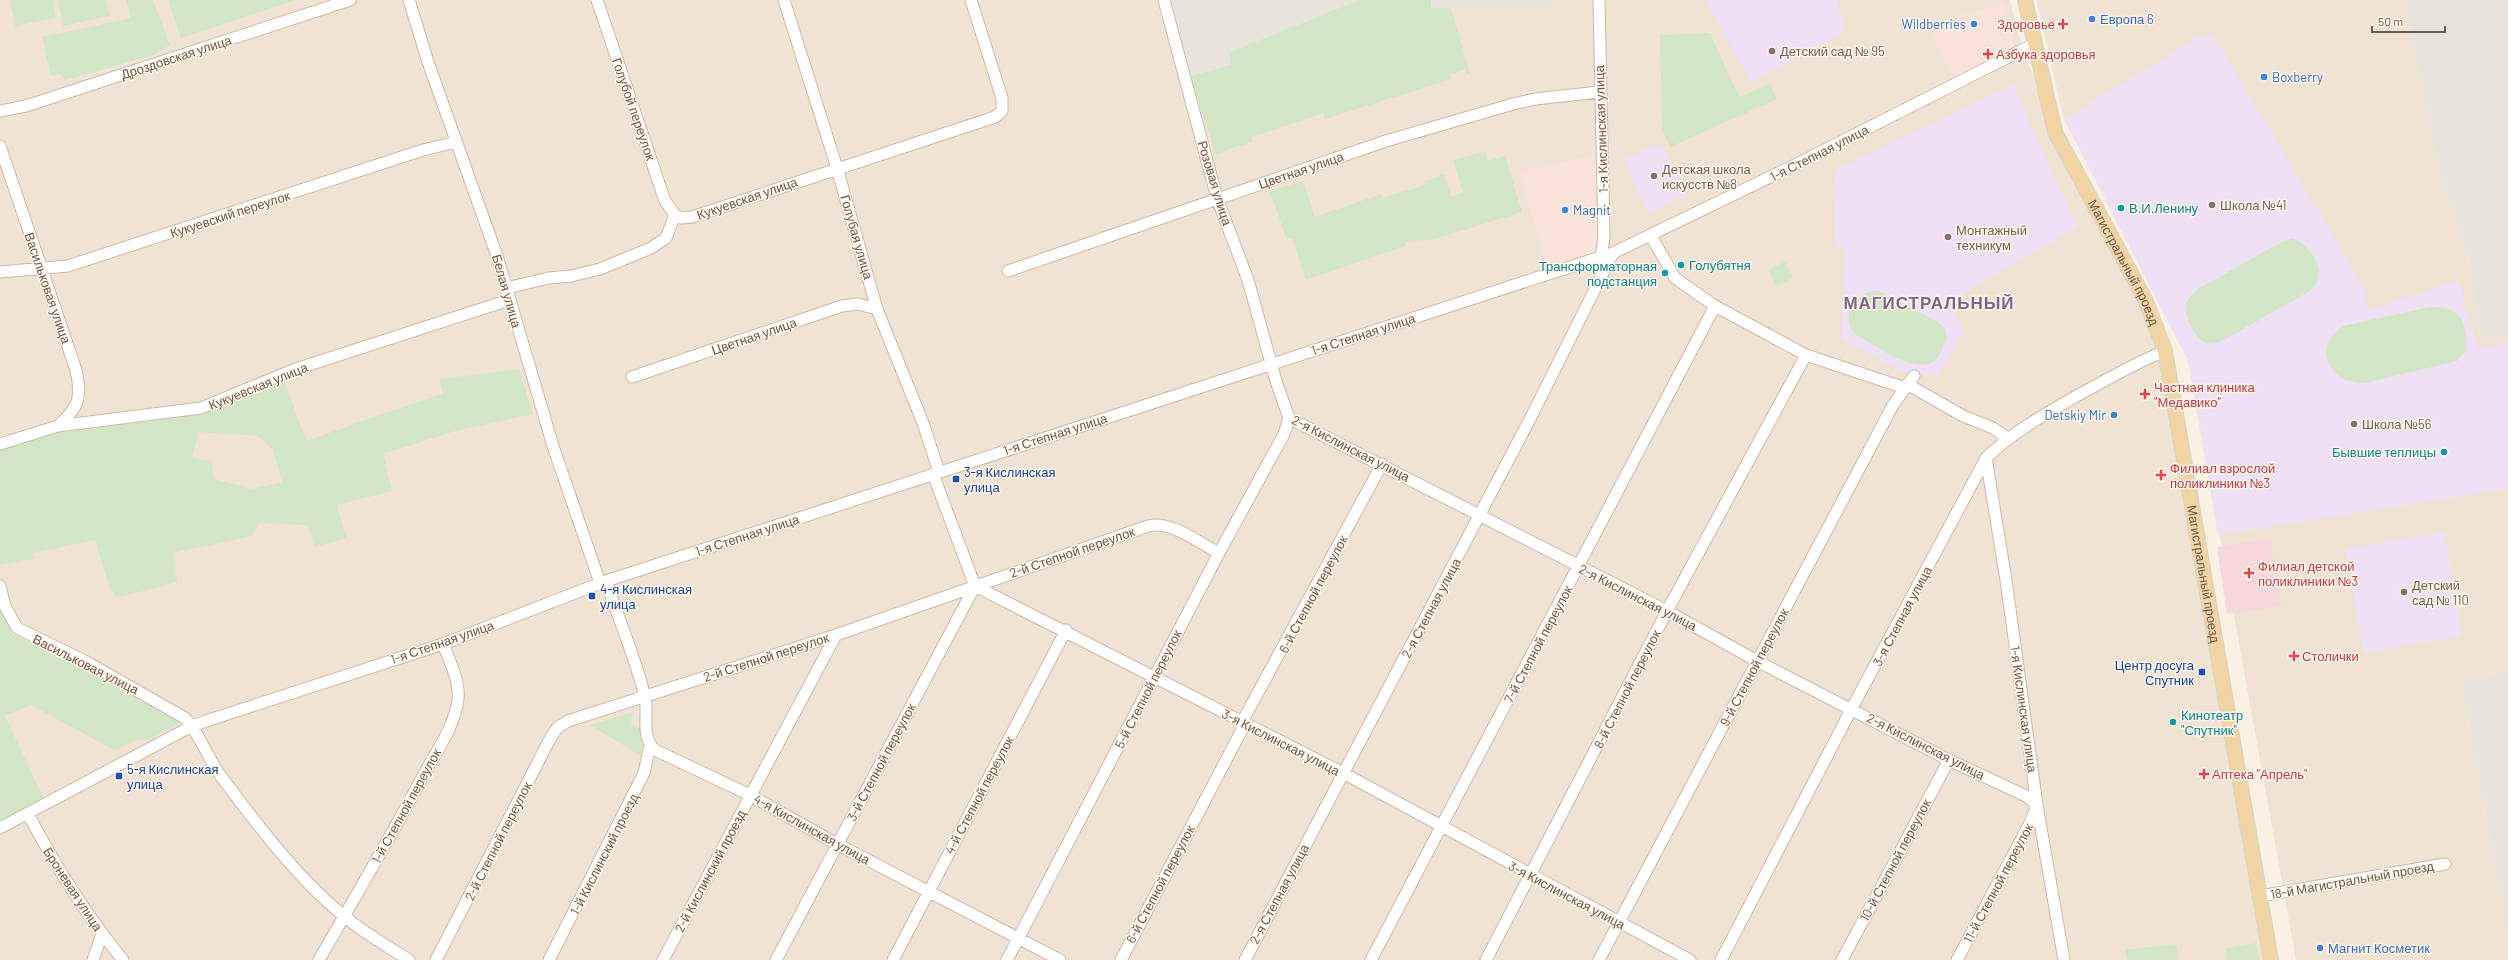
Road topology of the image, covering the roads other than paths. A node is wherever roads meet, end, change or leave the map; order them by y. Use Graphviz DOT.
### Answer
graph roads {
  1 [pos="350,0"];
  2 [pos="409,0"];
  3 [pos="597,0"];
  4 [pos="784,0"];
  5 [pos="971,0"];
  6 [pos="1164,0"];
  7 [pos="1599,0"];
  8 [pos="2024,0"];
  9 [pos="2034,44"];
  10 [pos="1599,92"];
  11 [pos="0,111"];
  12 [pos="456,142"];
  13 [pos="0,146"];
  14 [pos="837,168"];
  15 [pos="1217,198"];
  16 [pos="675,215"];
  17 [pos="1651,236"];
  18 [pos="1613,253"];
  19 [pos="1601,257"];
  20 [pos="41,270"];
  21 [pos="1008,270"];
  22 [pos="0,272"];
  23 [pos="506,288"];
  24 [pos="509,300"];
  25 [pos="1715,306"];
  26 [pos="877,309"];
  27 [pos="2165,351"];
  28 [pos="1806,355"];
  29 [pos="1272,364"];
  30 [pos="632,377"];
  31 [pos="1909,383"];
  32 [pos="1288,418"];
  33 [pos="58,426"];
  34 [pos="2007,438"];
  35 [pos="0,444"];
  36 [pos="1986,458"];
  37 [pos="1382,464"];
  38 [pos="936,473"];
  39 [pos="1480,514"];
  40 [pos="1219,553"];
  41 [pos="1578,566"];
  42 [pos="603,582"];
  43 [pos="0,586"];
  44 [pos="975,586"];
  45 [pos="1667,611"];
  46 [pos="1066,630"];
  47 [pos="836,635"];
  48 [pos="443,644"];
  49 [pos="1757,661"];
  50 [pos="1155,677"];
  51 [pos="645,697"];
  52 [pos="1852,708"];
  53 [pos="1243,723"];
  54 [pos="192,726"];
  55 [pos="650,745"];
  56 [pos="1948,760"];
  57 [pos="1343,774"];
  58 [pos="750,795"];
  59 [pos="2037,805"];
  60 [pos="28,814"];
  61 [pos="0,828"];
  62 [pos="1441,828"];
  63 [pos="838,844"];
  64 [pos="2445,864"];
  65 [pos="1530,876"];
  66 [pos="928,891"];
  67 [pos="2260,896"];
  68 [pos="344,916"];
  69 [pos="1619,923"];
  70 [pos="102,934"];
  71 [pos="1019,937"];
  72 [pos="93,960"];
  73 [pos="123,960"];
  74 [pos="319,960"];
  75 [pos="409,960"];
  76 [pos="436,960"];
  77 [pos="549,960"];
  78 [pos="663,960"];
  79 [pos="776,960"];
  80 [pos="893,960"];
  81 [pos="1007,960"];
  82 [pos="1060,960"];
  83 [pos="1120,960"];
  84 [pos="1244,960"];
  85 [pos="1371,960"];
  86 [pos="1486,960"];
  87 [pos="1599,960"];
  88 [pos="1690,960"];
  89 [pos="1721,960"];
  90 [pos="1842,960"];
  91 [pos="1957,960"];
  92 [pos="2064,960"];
  93 [pos="2271,960"];
  1 -- 11 [label="street, Дроздовская улица"];
  2 -- 12 [label="street, Белая улица"];
  3 -- 16 [label="street, Голубой переулок"];
  4 -- 14 [label="street, Голубая улица"];
  5 -- 14 [label="street, Кукуевская улица"];
  6 -- 15 [label="street, Розовая улица"];
  7 -- 10 [label="street, 1-я Кислинская улица"];
  8 -- 9 [label="main road, Магистральный проезд"];
  9 -- 17 [label="street, 1-я Степная улица"];
  9 -- 27 [label="main road, Магистральный проезд"];
  10 -- 15 [label="street, Цветная улица"];
  10 -- 19 [label="street, 1-я Кислинская улица"];
  12 -- 20 [label="street, Кукуевский переулок"];
  12 -- 23 [label="street, Белая улица"];
  13 -- 20 [label="street, Васильковая улица"];
  14 -- 16 [label="street, Кукуевская улица"];
  14 -- 26 [label="street, Голубая улица"];
  15 -- 21 [label="street, Цветная улица"];
  15 -- 29 [label="street, Розовая улица"];
  16 -- 23 [label="street"];
  17 -- 18 [label="street, 1-я Степная улица"];
  17 -- 25 [label="street"];
  18 -- 19 [label="street, 1-я Степная улица"];
  18 -- 39 [label="street, 2-я Степная улица"];
  19 -- 29 [label="street, 1-я Степная улица"];
  20 -- 22 [label="street, Кукуевский переулок"];
  20 -- 33 [label="street, Васильковая улица"];
  23 -- 24 [label="street, Белая улица"];
  24 -- 33 [label="street, Кукуевская улица"];
  24 -- 42 [label="street, Белая улица"];
  25 -- 28 [label="street"];
  25 -- 41 [label="street, 7-й Степной переулок"];
  26 -- 30 [label="street, Цветная улица"];
  26 -- 38 [label="street, Голубая улица"];
  27 -- 34 [label="street, 3-я Степная улица"];
  27 -- 67 [label="main road, Магистральный проезд"];
  28 -- 31 [label="street"];
  28 -- 45 [label="street, 8-й Степной переулок"];
  29 -- 32 [label="street, 2-я Кислинская улица"];
  29 -- 38 [label="street, 1-я Степная улица"];
  31 -- 34 [label="street"];
  31 -- 49 [label="street, 9-й Степной переулок"];
  32 -- 37 [label="street, 2-я Кислинская улица"];
  32 -- 40 [label="street, 5-й Степной переулок"];
  33 -- 35 [label="street, Кукуевская улица"];
  34 -- 36 [label="street, 3-я Степная улица"];
  36 -- 52 [label="street, 3-я Степная улица"];
  36 -- 59 [label="street, 1-я Кислинская улица"];
  37 -- 39 [label="street, 2-я Кислинская улица"];
  37 -- 53 [label="street, 6-й Степной переулок"];
  38 -- 42 [label="street, 1-я Степная улица"];
  38 -- 44 [label="street"];
  39 -- 41 [label="street, 2-я Кислинская улица"];
  39 -- 57 [label="street, 2-я Степная улица"];
  40 -- 44 [label="street, 2-й Степной переулок"];
  40 -- 50 [label="street, 5-й Степной переулок"];
  41 -- 45 [label="street, 2-я Кислинская улица"];
  41 -- 62 [label="street, 7-й Степной переулок"];
  42 -- 48 [label="street, 1-я Степная улица"];
  42 -- 51 [label="street"];
  43 -- 54 [label="street, Васильковая улица"];
  44 -- 46 [label="street, 3-я Кислинская улица"];
  44 -- 47 [label="street, 2-й Степной переулок"];
  44 -- 63 [label="street, 3-й Степной переулок"];
  45 -- 49 [label="street, 2-я Кислинская улица"];
  45 -- 65 [label="street, 8-й Степной переулок"];
  46 -- 50 [label="street, 3-я Кислинская улица"];
  46 -- 66 [label="street, 4-й Степной переулок"];
  47 -- 51 [label="street, 2-й Степной переулок"];
  47 -- 58 [label="street, 2-й Кислинский проезд"];
  48 -- 54 [label="street, 1-я Степная улица"];
  48 -- 68 [label="street, 1-й Степной переулок"];
  49 -- 52 [label="street, 2-я Кислинская улица"];
  49 -- 69 [label="street, 9-й Степной переулок"];
  50 -- 53 [label="street, 3-я Кислинская улица"];
  50 -- 71 [label="street, 5-й Степной переулок"];
  51 -- 55 [label="street"];
  51 -- 76 [label="street, 2-й Степной переулок"];
  52 -- 56 [label="street, 2-я Кислинская улица"];
  52 -- 89 [label="street, 3-я Степная улица"];
  53 -- 57 [label="street, 3-я Кислинская улица"];
  53 -- 83 [label="street, 6-й Степной переулок"];
  54 -- 60 [label="street, 1-я Степная улица"];
  54 -- 68 [label="street"];
  55 -- 58 [label="street, 4-я Кислинская улица"];
  55 -- 77 [label="street, 1-й Кислинский проезд"];
  56 -- 59 [label="street, 2-я Кислинская улица"];
  56 -- 90 [label="street, 10-й Степной переулок"];
  57 -- 62 [label="street, 3-я Кислинская улица"];
  57 -- 84 [label="street, 2-я Степная улица"];
  58 -- 63 [label="street, 4-я Кислинская улица"];
  58 -- 78 [label="street, 2-й Кислинский проезд"];
  59 -- 91 [label="street, 11-й Степной переулок"];
  59 -- 92 [label="street, 1-я Кислинская улица"];
  60 -- 61 [label="street, 1-я Степная улица"];
  60 -- 70 [label="street, Броневая улица"];
  62 -- 65 [label="street, 3-я Кислинская улица"];
  62 -- 85 [label="street, 7-й Степной переулок"];
  63 -- 66 [label="street, 4-я Кислинская улица"];
  63 -- 79 [label="street, 3-й Степной переулок"];
  64 -- 67 [label="street, 18-й Магистральный проезд"];
  65 -- 69 [label="street, 3-я Кислинская улица"];
  65 -- 86 [label="street, 8-й Степной переулок"];
  66 -- 71 [label="street, 4-я Кислинская улица"];
  66 -- 80 [label="street, 4-й Степной переулок"];
  67 -- 93 [label="main road, Магистральный проезд"];
  68 -- 74 [label="street, 1-й Степной переулок"];
  68 -- 75 [label="street"];
  69 -- 87 [label="street, 9-й Степной переулок"];
  69 -- 88 [label="street, 3-я Кислинская улица"];
  70 -- 72 [label="street"];
  70 -- 73 [label="street, Броневая улица"];
  71 -- 81 [label="street, 5-й Степной переулок"];
  71 -- 82 [label="street, 4-я Кислинская улица"];
}
